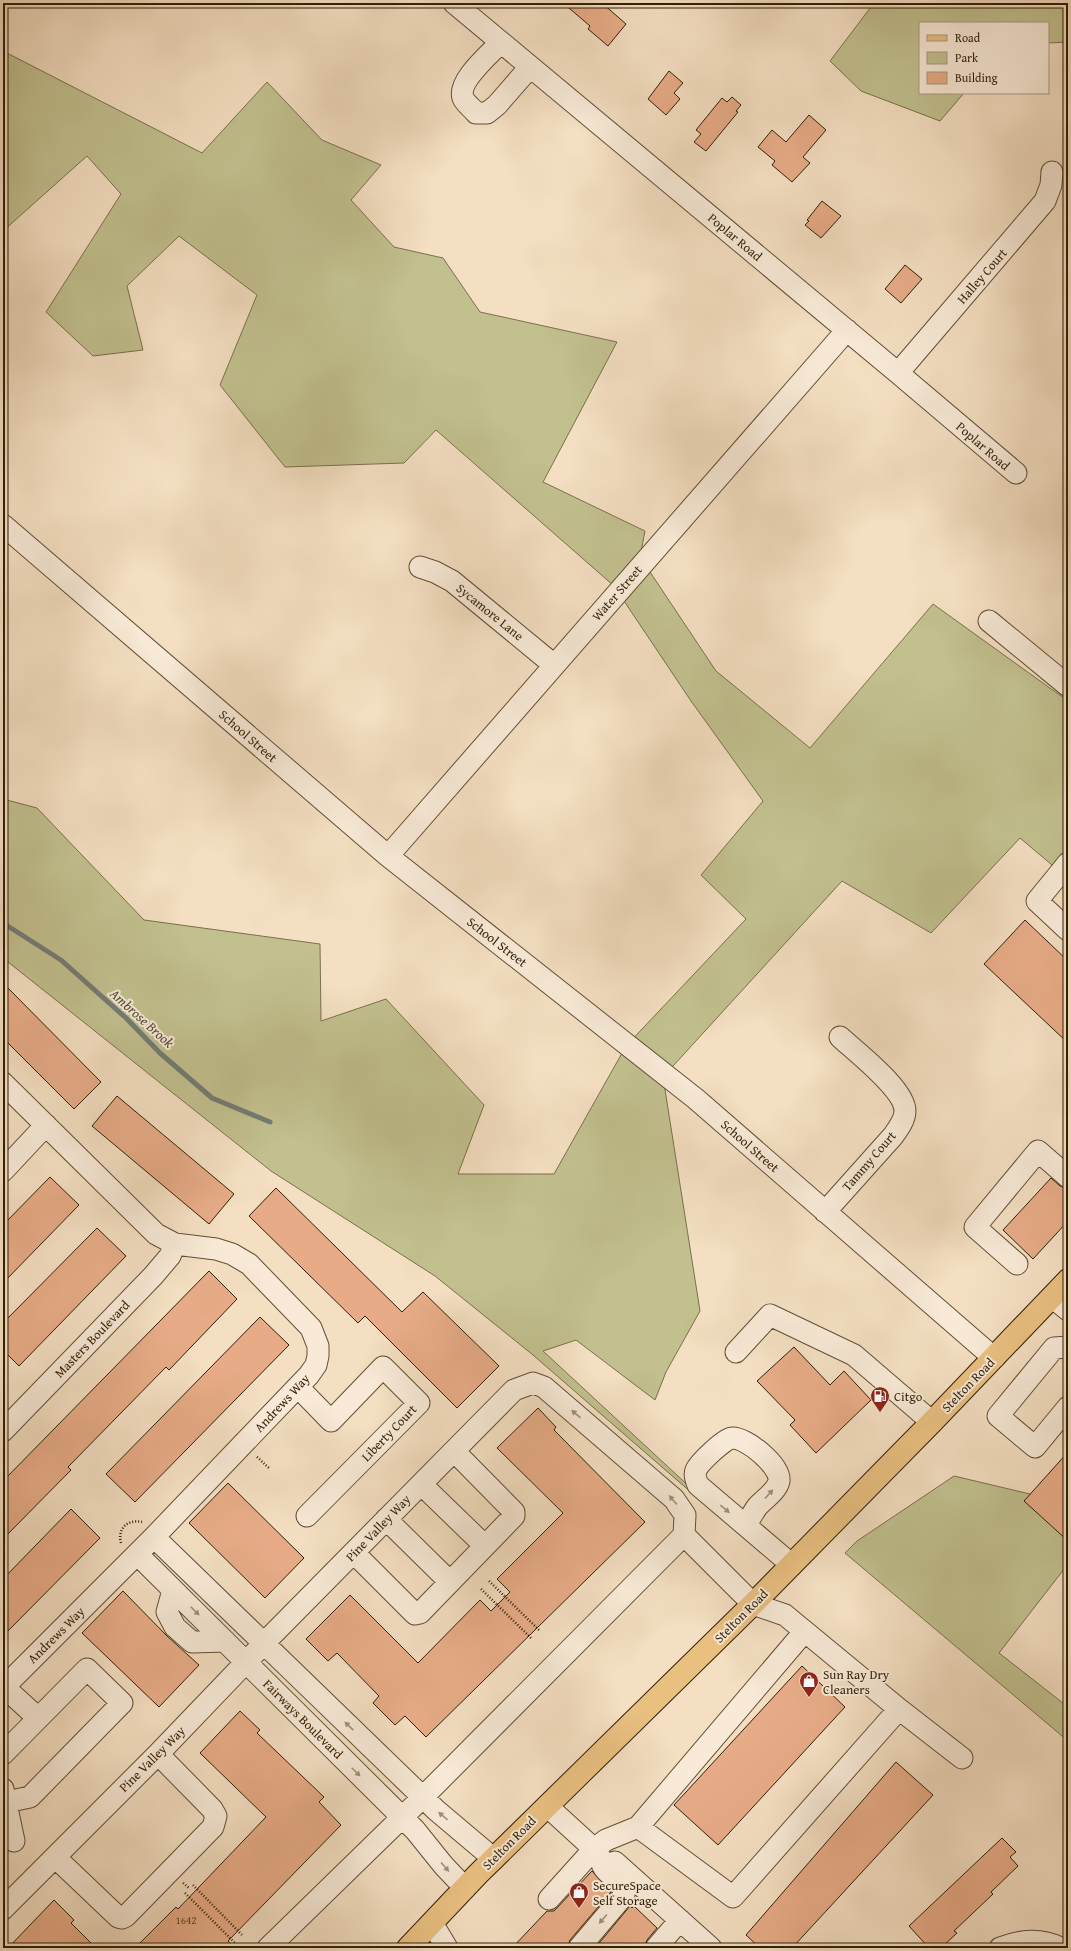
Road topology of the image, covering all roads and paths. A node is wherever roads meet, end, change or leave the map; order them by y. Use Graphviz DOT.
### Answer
graph roads {
  1 [pos="454,3"];
  2 [pos="501,42"];
  3 [pos="530,66"];
  4 [pos="1052,172"];
  5 [pos="847,330"];
  6 [pos="898,373"];
  7 [pos="1016,473"];
  8 [pos="3,525"];
  9 [pos="420,567"];
  10 [pos="989,621"];
  11 [pos="554,665"];
  12 [pos="1068,686"];
  13 [pos="388,856"];
  14 [pos="1068,864"];
  15 [pos="1068,930"];
  16 [pos="840,1037"];
  17 [pos="3,1083"];
  18 [pos="46,1125"];
  19 [pos="3,1171"];
  20 [pos="1068,1177"];
  21 [pos="826,1212"];
  22 [pos="175,1244"];
  23 [pos="1018,1264"];
  24 [pos="1068,1280"];
  25 [pos="1060,1304"];
  26 [pos="1068,1347"];
  27 [pos="736,1352"];
  28 [pos="994,1358"];
  29 [pos="298,1387"];
  30 [pos="1068,1407"];
  31 [pos="932,1422"];
  32 [pos="3,1431"];
  33 [pos="454,1451"];
  34 [pos="252,1452"];
  35 [pos="269,1468"];
  36 [pos="421,1484"];
  37 [pos="307,1516"];
  38 [pos="386,1519"];
  39 [pos="746,1526"];
  40 [pos="148,1530"];
  41 [pos="684,1535"];
  42 [pos="486,1546"];
  43 [pos="129,1549"];
  44 [pos="354,1553"];
  45 [pos="792,1565"];
  46 [pos="489,1581"];
  47 [pos="450,1582"];
  48 [pos="481,1589"];
  49 [pos="754,1604"];
  50 [pos="540,1631"];
  51 [pos="804,1632"];
  52 [pos="532,1639"];
  53 [pos="264,1644"];
  54 [pos="246,1663"];
  55 [pos="4,1688"];
  56 [pos="899,1709"];
  57 [pos="38,1718"];
  58 [pos="3,1754"];
  59 [pos="158,1754"];
  60 [pos="962,1758"];
  61 [pos="4,1795"];
  62 [pos="423,1797"];
  63 [pos="547,1806"];
  64 [pos="402,1817"];
  65 [pos="638,1827"];
  66 [pos="14,1841"];
  67 [pos="598,1852"];
  68 [pos="55,1856"];
  69 [pos="494,1859"];
  70 [pos="193,1885"];
  71 [pos="465,1888"];
  72 [pos="185,1893"];
  73 [pos="549,1899"];
  74 [pos="3,1909"];
  75 [pos="680,1920"];
  76 [pos="432,1923"];
  77 [pos="242,1935"];
  78 [pos="235,1943"];
  79 [pos="268,1948"];
  80 [pos="408,1948"];
  81 [pos="447,1948"];
  82 [pos="579,1948"];
  83 [pos="656,1948"];
  84 [pos="711,1948"];
  85 [pos="1000,1948"];
  86 [pos="1061,1948"];
  1 -- 2 [label="street, Poplar Road"];
  2 -- 3 [label="street, Poplar Road"];
  2 -- 3 [label="street"];
  3 -- 5 [label="street, Poplar Road"];
  4 -- 6 [label="street, Halley Court"];
  5 -- 6 [label="street, Poplar Road"];
  5 -- 11 [label="street, Water Street"];
  6 -- 7 [label="street, Poplar Road"];
  8 -- 13 [label="street, School Street"];
  9 -- 11 [label="street, Sycamore Lane"];
  10 -- 12 [label="street"];
  11 -- 13 [label="street, Water Street"];
  13 -- 21 [label="street, School Street"];
  14 -- 15 [label="street"];
  16 -- 21 [label="street, Tammy Court"];
  17 -- 18 [label="street, Andrews Way"];
  18 -- 19 [label="street"];
  18 -- 22 [label="street, Andrews Way"];
  20 -- 23 [label="street"];
  21 -- 28 [label="street, School Street"];
  22 -- 29 [label="street, Andrews Way"];
  22 -- 32 [label="street, Masters Boulevard"];
  24 -- 25 [label="main road, Stelton Road"];
  25 -- 28 [label="main road, Stelton Road"];
  26 -- 30 [label="street"];
  27 -- 31 [label="street"];
  28 -- 31 [label="main road, Stelton Road"];
  29 -- 37 [label="street, Liberty Court"];
  29 -- 40 [label="street, Andrews Way"];
  31 -- 45 [label="main road, Stelton Road"];
  33 -- 36 [label="street, Pine Valley Way"];
  41 -- 33 [label="street, Pine Valley Way, one-way"];
  33 -- 42 [label="street"];
  34 -- 35 [label="path"];
  36 -- 38 [label="street, Pine Valley Way"];
  36 -- 42 [label="street"];
  38 -- 44 [label="street, Pine Valley Way"];
  38 -- 47 [label="street"];
  39 -- 45 [label="street"];
  40 -- 43 [label="street, Andrews Way"];
  40 -- 43 [label="path"];
  40 -- 53 [label="street, Fairways Boulevard"];
  41 -- 49 [label="street"];
  41 -- 62 [label="street"];
  42 -- 47 [label="street"];
  43 -- 54 [label="street, Fairways Boulevard, one-way"];
  43 -- 55 [label="street, Andrews Way"];
  44 -- 47 [label="street"];
  44 -- 53 [label="street, Pine Valley Way"];
  45 -- 49 [label="main road, Stelton Road"];
  46 -- 50 [label="path"];
  48 -- 52 [label="path"];
  49 -- 51 [label="street"];
  49 -- 63 [label="main road, Stelton Road"];
  51 -- 56 [label="street"];
  51 -- 65 [label="street"];
  53 -- 54 [label="street, Pine Valley Way"];
  62 -- 53 [label="street, Fairways Boulevard, one-way"];
  54 -- 59 [label="street, Pine Valley Way"];
  54 -- 64 [label="street, Fairways Boulevard, one-way"];
  55 -- 57 [label="street"];
  56 -- 60 [label="street"];
  56 -- 65 [label="street"];
  57 -- 58 [label="street"];
  57 -- 61 [label="street"];
  59 -- 68 [label="street, Pine Valley Way"];
  59 -- 68 [label="street"];
  61 -- 66 [label="street"];
  62 -- 64 [label="street"];
  69 -- 62 [label="street, Fairways Boulevard, one-way"];
  63 -- 67 [label="street"];
  63 -- 69 [label="main road, Stelton Road"];
  64 -- 71 [label="street, Fairways Boulevard, one-way"];
  64 -- 79 [label="street"];
  65 -- 67 [label="street"];
  67 -- 73 [label="street"];
  67 -- 75 [label="street"];
  67 -- 82 [label="street, one-way"];
  68 -- 74 [label="street, Pine Valley Way"];
  69 -- 71 [label="main road, Stelton Road"];
  70 -- 77 [label="path"];
  71 -- 76 [label="main road, Stelton Road"];
  72 -- 78 [label="path"];
  75 -- 83 [label="street"];
  75 -- 84 [label="street"];
  76 -- 80 [label="main road, Stelton Road"];
  76 -- 81 [label="street"];
  85 -- 86 [label="street"];
}
